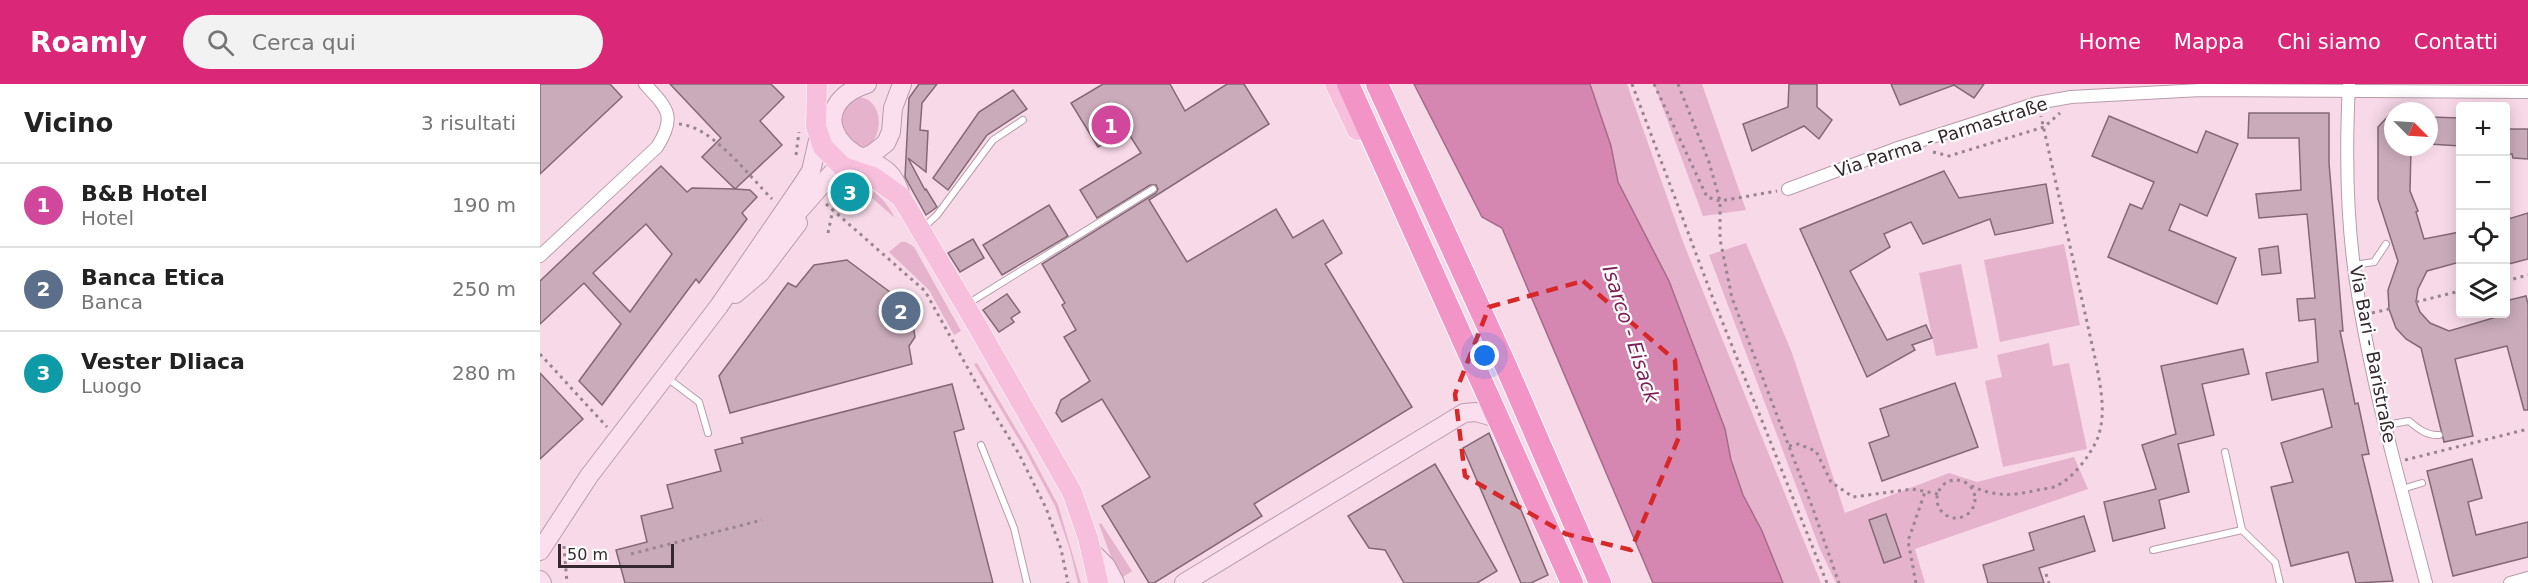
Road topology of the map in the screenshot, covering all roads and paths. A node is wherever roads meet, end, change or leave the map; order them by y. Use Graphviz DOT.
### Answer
graph roads {
  1 [pos="645,84"];
  2 [pos="867,84"];
  3 [pos="902,84"];
  4 [pos="1335,84"];
  5 [pos="1348,84"];
  6 [pos="1377,84"];
  7 [pos="1632,84"];
  8 [pos="1654,84"];
  9 [pos="1678,84"];
  10 [pos="2349,87"];
  11 [pos="821,88"];
  12 [pos="2528,92"];
  13 [pos="2037,103"];
  14 [pos="2062,112"];
  15 [pos="1023,120"];
  16 [pos="669,124"];
  17 [pos="2044,127"];
  18 [pos="819,136"];
  19 [pos="1923,156"];
  20 [pos="863,165"];
  21 [pos="843,167"];
  22 [pos="1153,189"];
  23 [pos="1788,189"];
  24 [pos="818,198"];
  25 [pos="1720,201"];
  26 [pos="776,202"];
  27 [pos="833,209"];
  28 [pos="921,231"];
  29 [pos="828,233"];
  30 [pos="2386,244"];
  31 [pos="540,256"];
  32 [pos="2354,265"];
  33 [pos="2528,276"];
  34 [pos="2510,280"];
  35 [pos="2456,292"];
  36 [pos="2416,302"];
  37 [pos="966,305"];
  38 [pos="719,306"];
  39 [pos="540,354"];
  40 [pos="665,377"];
  41 [pos="1490,416"];
  42 [pos="2386,425"];
  43 [pos="608,428"];
  44 [pos="2528,429"];
  45 [pos="708,433"];
  46 [pos="2439,435"];
  47 [pos="981,445"];
  48 [pos="1789,447"];
  49 [pos="2225,452"];
  50 [pos="2395,463"];
  51 [pos="2422,483"];
  52 [pos="1971,486"];
  53 [pos="2402,489"];
  54 [pos="1925,492"];
  55 [pos="1938,494"];
  56 [pos="762,520"];
  57 [pos="2242,531"];
  58 [pos="564,545"];
  59 [pos="2152,550"];
  60 [pos="540,551"];
  61 [pos="1091,551"];
  62 [pos="631,554"];
  63 [pos="2046,574"];
  64 [pos="2528,579"];
  65 [pos="567,583"];
  66 [pos="1027,583"];
  67 [pos="1068,583"];
  68 [pos="1098,583"];
  69 [pos="1115,583"];
  70 [pos="1184,583"];
  71 [pos="1563,583"];
  72 [pos="1572,583"];
  73 [pos="1600,583"];
  74 [pos="1827,583"];
  75 [pos="1839,583"];
  76 [pos="1916,583"];
  77 [pos="2049,583"];
  78 [pos="2280,583"];
  79 [pos="2426,583"];
  80 [pos="2510,583"];
  1 -- 16 [label="street"];
  2 -- 20 [label="main road"];
  3 -- 20 [label="main road"];
  4 -- 41 [label="main road"];
  5 -- 72 [label="highway"];
  6 -- 73 [label="highway"];
  7 -- 74 [label="path"];
  8 -- 25 [label="path"];
  9 -- 25 [label="path"];
  10 -- 12 [label="street, Via Parma - Parmastraße"];
  10 -- 13 [label="street, Via Parma - Parmastraße"];
  10 -- 32 [label="street, Via Bari - Baristraße"];
  11 -- 18 [label="main road"];
  13 -- 17 [label="path"];
  13 -- 23 [label="street, Via Parma - Parmastraße"];
  14 -- 17 [label="path"];
  15 -- 28 [label="lane"];
  16 -- 26 [label="path"];
  16 -- 31 [label="street"];
  17 -- 19 [label="path"];
  17 -- 52 [label="path"];
  18 -- 21 [label="main road"];
  18 -- 38 [label="main road"];
  20 -- 21 [label="main road"];
  20 -- 24 [label="main road"];
  20 -- 28 [label="main road"];
  21 -- 38 [label="main road"];
  22 -- 37 [label="lane"];
  23 -- 25 [label="path"];
  24 -- 27 [label="path"];
  24 -- 38 [label="main road"];
  25 -- 48 [label="path"];
  27 -- 29 [label="path"];
  27 -- 67 [label="path"];
  28 -- 37 [label="main road"];
  30 -- 32 [label="lane"];
  32 -- 42 [label="street, Via Bari - Baristraße"];
  33 -- 34 [label="path"];
  35 -- 36 [label="path"];
  37 -- 61 [label="main road"];
  38 -- 40 [label="main road"];
  39 -- 43 [label="path"];
  40 -- 45 [label="lane"];
  40 -- 60 [label="main road"];
  41 -- 70 [label="main road"];
  41 -- 71 [label="main road"];
  42 -- 46 [label="lane"];
  42 -- 50 [label="street, Via Bari - Baristraße"];
  44 -- 50 [label="path"];
  47 -- 66 [label="lane"];
  48 -- 54 [label="path"];
  48 -- 75 [label="path"];
  49 -- 57 [label="lane"];
  50 -- 53 [label="street, Via Bari - Baristraße"];
  51 -- 53 [label="lane"];
  52 -- 55 [label="path"];
  52 -- 55 [label="path"];
  53 -- 79 [label="street, Via Bari - Baristraße"];
  54 -- 55 [label="path"];
  54 -- 76 [label="path"];
  56 -- 62 [label="path"];
  57 -- 59 [label="lane"];
  57 -- 78 [label="lane"];
  58 -- 65 [label="path"];
  61 -- 68 [label="main road"];
  61 -- 69 [label="main road"];
  63 -- 77 [label="path"];
  64 -- 80 [label="street"];
}
